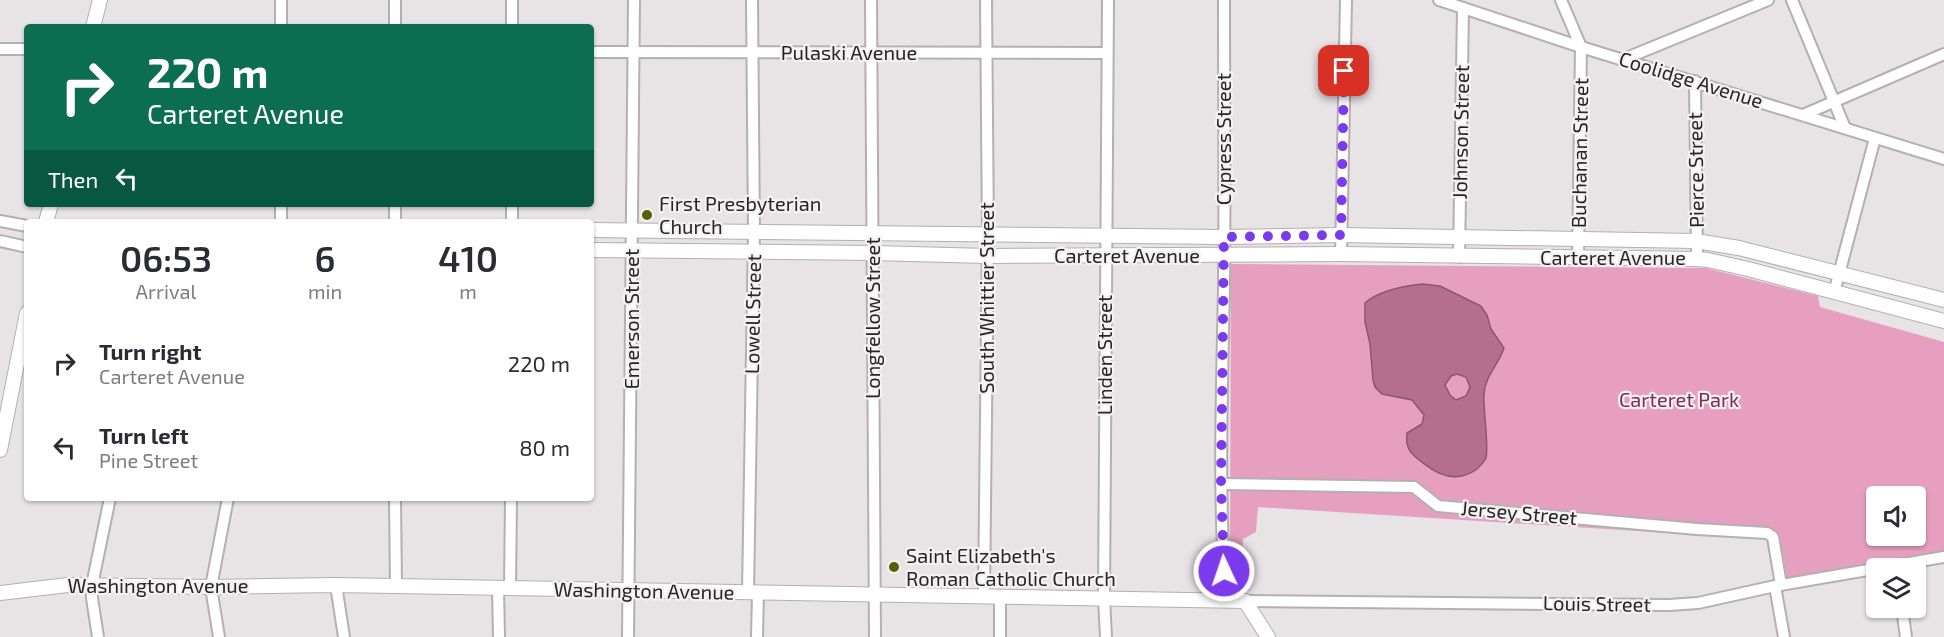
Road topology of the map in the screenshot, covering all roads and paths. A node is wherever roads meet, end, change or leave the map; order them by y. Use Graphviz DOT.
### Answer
graph roads {
  1 [pos="100,0"];
  2 [pos="281,0"];
  3 [pos="395,0"];
  4 [pos="512,0"];
  5 [pos="634,0"];
  6 [pos="752,0"];
  7 [pos="871,0"];
  8 [pos="986,0"];
  9 [pos="1108,0"];
  10 [pos="1224,0"];
  11 [pos="1346,0"];
  12 [pos="1439,0"];
  13 [pos="1561,0"];
  14 [pos="1768,0"];
  15 [pos="1792,0"];
  16 [pos="1463,8"];
  17 [pos="94,24"];
  18 [pos="281,24"];
  19 [pos="395,24"];
  20 [pos="512,24"];
  21 [pos="1581,47"];
  22 [pos="0,49"];
  23 [pos="24,49"];
  24 [pos="594,52"];
  25 [pos="634,52"];
  26 [pos="752,52"];
  27 [pos="871,53"];
  28 [pos="986,53"];
  29 [pos="1107,53"];
  30 [pos="1944,54"];
  31 [pos="1624,59"];
  32 [pos="1695,81"];
  33 [pos="1835,101"];
  34 [pos="1803,115"];
  35 [pos="1845,128"];
  36 [pos="1875,138"];
  37 [pos="1944,159"];
  38 [pos="0,221"];
  39 [pos="24,225"];
  40 [pos="594,230"];
  41 [pos="632,231"];
  42 [pos="754,232"];
  43 [pos="873,233"];
  44 [pos="1106,234"];
  45 [pos="988,235"];
  46 [pos="1341,235"];
  47 [pos="1224,237"];
  48 [pos="1459,237"];
  49 [pos="1579,238"];
  50 [pos="0,241"];
  51 [pos="1696,241"];
  52 [pos="24,246"];
  53 [pos="594,250"];
  54 [pos="633,250"];
  55 [pos="754,253"];
  56 [pos="873,253"];
  57 [pos="1341,254"];
  58 [pos="1106,255"];
  59 [pos="1224,255"];
  60 [pos="988,256"];
  61 [pos="1459,257"];
  62 [pos="1578,259"];
  63 [pos="1697,259"];
  64 [pos="1839,272"];
  65 [pos="1834,293"];
  66 [pos="1944,300"];
  67 [pos="1944,321"];
  68 [pos="24,326"];
  69 [pos="3,418"];
  70 [pos="0,450"];
  71 [pos="1221,484"];
  72 [pos="109,501"];
  73 [pos="227,501"];
  74 [pos="395,501"];
  75 [pos="511,501"];
  76 [pos="1944,557"];
  77 [pos="1926,561"];
  78 [pos="1866,572"];
  79 [pos="92,585"];
  80 [pos="336,585"];
  81 [pos="396,586"];
  82 [pos="1778,586"];
  83 [pos="211,587"];
  84 [pos="504,588"];
  85 [pos="630,590"];
  86 [pos="0,592"];
  87 [pos="753,593"];
  88 [pos="875,594"];
  89 [pos="984,596"];
  90 [pos="1000,597"];
  91 [pos="1104,598"];
  92 [pos="1226,601"];
  93 [pos="1245,601"];
  94 [pos="1903,618"];
  95 [pos="98,637"];
  96 [pos="219,637"];
  97 [pos="344,637"];
  98 [pos="499,637"];
  99 [pos="628,637"];
  100 [pos="757,637"];
  101 [pos="875,637"];
  102 [pos="1000,637"];
  103 [pos="1106,637"];
  104 [pos="1268,637"];
  105 [pos="1784,637"];
  106 [pos="1906,637"];
  1 -- 17 [label="street"];
  2 -- 18 [label="street"];
  3 -- 19 [label="street"];
  4 -- 20 [label="street"];
  5 -- 25 [label="street, Emerson Street"];
  6 -- 26 [label="street, Lowell Street"];
  7 -- 27 [label="street, Longfellow Street"];
  8 -- 28 [label="street, South Whittier Street"];
  9 -- 29 [label="street, Linden Street"];
  10 -- 47 [label="street, Cypress Street"];
  11 -- 46 [label="street"];
  12 -- 16 [label="street, Coolidge Avenue"];
  13 -- 21 [label="street"];
  14 -- 31 [label="street"];
  15 -- 33 [label="street"];
  16 -- 21 [label="street, Coolidge Avenue"];
  16 -- 48 [label="street, Johnson Street"];
  21 -- 31 [label="street, Coolidge Avenue"];
  21 -- 49 [label="street, Buchanan Street"];
  22 -- 23 [label="street"];
  24 -- 25 [label="street, Pulaski Avenue"];
  25 -- 26 [label="street, Pulaski Avenue"];
  25 -- 41 [label="street, Emerson Street"];
  26 -- 27 [label="street, Pulaski Avenue"];
  26 -- 42 [label="street, Lowell Street"];
  27 -- 28 [label="street, Pulaski Avenue"];
  27 -- 43 [label="street, Longfellow Street"];
  28 -- 29 [label="street, Pulaski Avenue"];
  28 -- 45 [label="street, South Whittier Street"];
  29 -- 44 [label="street, Linden Street"];
  30 -- 33 [label="street"];
  31 -- 32 [label="street, Coolidge Avenue"];
  32 -- 34 [label="street, Coolidge Avenue"];
  32 -- 51 [label="street, Pierce Street"];
  33 -- 34 [label="street"];
  33 -- 35 [label="street"];
  34 -- 35 [label="street, Coolidge Avenue"];
  35 -- 36 [label="street, Coolidge Avenue"];
  36 -- 37 [label="street, Coolidge Avenue"];
  36 -- 64 [label="street"];
  38 -- 39 [label="street"];
  40 -- 41 [label="street, Carteret Avenue"];
  41 -- 42 [label="street, Carteret Avenue"];
  41 -- 54 [label="street, Emerson Street"];
  42 -- 43 [label="street, Carteret Avenue"];
  42 -- 55 [label="street, Lowell Street"];
  43 -- 45 [label="street, Carteret Avenue"];
  43 -- 56 [label="street, Longfellow Street"];
  44 -- 45 [label="street, Carteret Avenue"];
  44 -- 47 [label="street, Carteret Avenue"];
  44 -- 58 [label="street, Linden Street"];
  45 -- 60 [label="street, South Whittier Street"];
  46 -- 47 [label="street, Carteret Avenue"];
  46 -- 48 [label="street, Carteret Avenue"];
  46 -- 57 [label="street"];
  47 -- 59 [label="street, Cypress Street"];
  48 -- 49 [label="street, Carteret Avenue"];
  48 -- 61 [label="street, Johnson Street"];
  49 -- 51 [label="street, Carteret Avenue"];
  49 -- 62 [label="street, Buchanan Street"];
  50 -- 52 [label="street"];
  51 -- 63 [label="street, Pierce Street"];
  51 -- 64 [label="street, Carteret Avenue"];
  53 -- 54 [label="street, Carteret Avenue"];
  54 -- 55 [label="street, Carteret Avenue"];
  54 -- 85 [label="street, Emerson Street"];
  55 -- 56 [label="street, Carteret Avenue"];
  55 -- 87 [label="street, Lowell Street"];
  56 -- 60 [label="street, Carteret Avenue"];
  56 -- 88 [label="street, Longfellow Street"];
  57 -- 59 [label="street, Carteret Avenue"];
  57 -- 61 [label="street, Carteret Avenue"];
  58 -- 59 [label="street, Carteret Avenue"];
  58 -- 60 [label="street, Carteret Avenue"];
  58 -- 91 [label="street, Linden Street"];
  59 -- 71 [label="street, Cypress Street"];
  60 -- 89 [label="street, South Whittier Street"];
  61 -- 62 [label="street, Carteret Avenue"];
  62 -- 63 [label="street, Carteret Avenue"];
  63 -- 65 [label="street, Carteret Avenue"];
  64 -- 65 [label="street"];
  64 -- 66 [label="street, Carteret Avenue"];
  65 -- 67 [label="street, Carteret Avenue"];
  68 -- 69 [label="street"];
  69 -- 70 [label="street"];
  71 -- 82 [label="street, Jersey Street"];
  71 -- 92 [label="street, Cypress Street"];
  72 -- 79 [label="street"];
  73 -- 83 [label="street"];
  74 -- 81 [label="street"];
  75 -- 84 [label="street"];
  76 -- 77 [label="street, Louis Street"];
  78 -- 82 [label="street, Louis Street"];
  79 -- 83 [label="street, Washington Avenue"];
  79 -- 86 [label="street, Washington Avenue"];
  79 -- 95 [label="street"];
  80 -- 81 [label="street, Washington Avenue"];
  80 -- 83 [label="street, Washington Avenue"];
  80 -- 97 [label="street"];
  81 -- 84 [label="street, Washington Avenue"];
  82 -- 93 [label="street, Louis Street"];
  82 -- 105 [label="street, Jersey Street"];
  83 -- 96 [label="street"];
  84 -- 85 [label="street, Washington Avenue"];
  84 -- 98 [label="street"];
  85 -- 87 [label="street, Washington Avenue"];
  85 -- 99 [label="street, Emerson Street"];
  87 -- 88 [label="street, Washington Avenue"];
  87 -- 100 [label="street, Lowell Street"];
  88 -- 89 [label="street, Washington Avenue"];
  88 -- 101 [label="street, Longfellow Street"];
  89 -- 90 [label="street, Washington Avenue"];
  90 -- 91 [label="street, Washington Avenue"];
  90 -- 102 [label="street"];
  91 -- 92 [label="street, Washington Avenue"];
  91 -- 103 [label="street, Linden Street"];
  92 -- 93 [label="street, Washington Avenue"];
  93 -- 104 [label="street"];
  94 -- 106 [label="street"];
}
